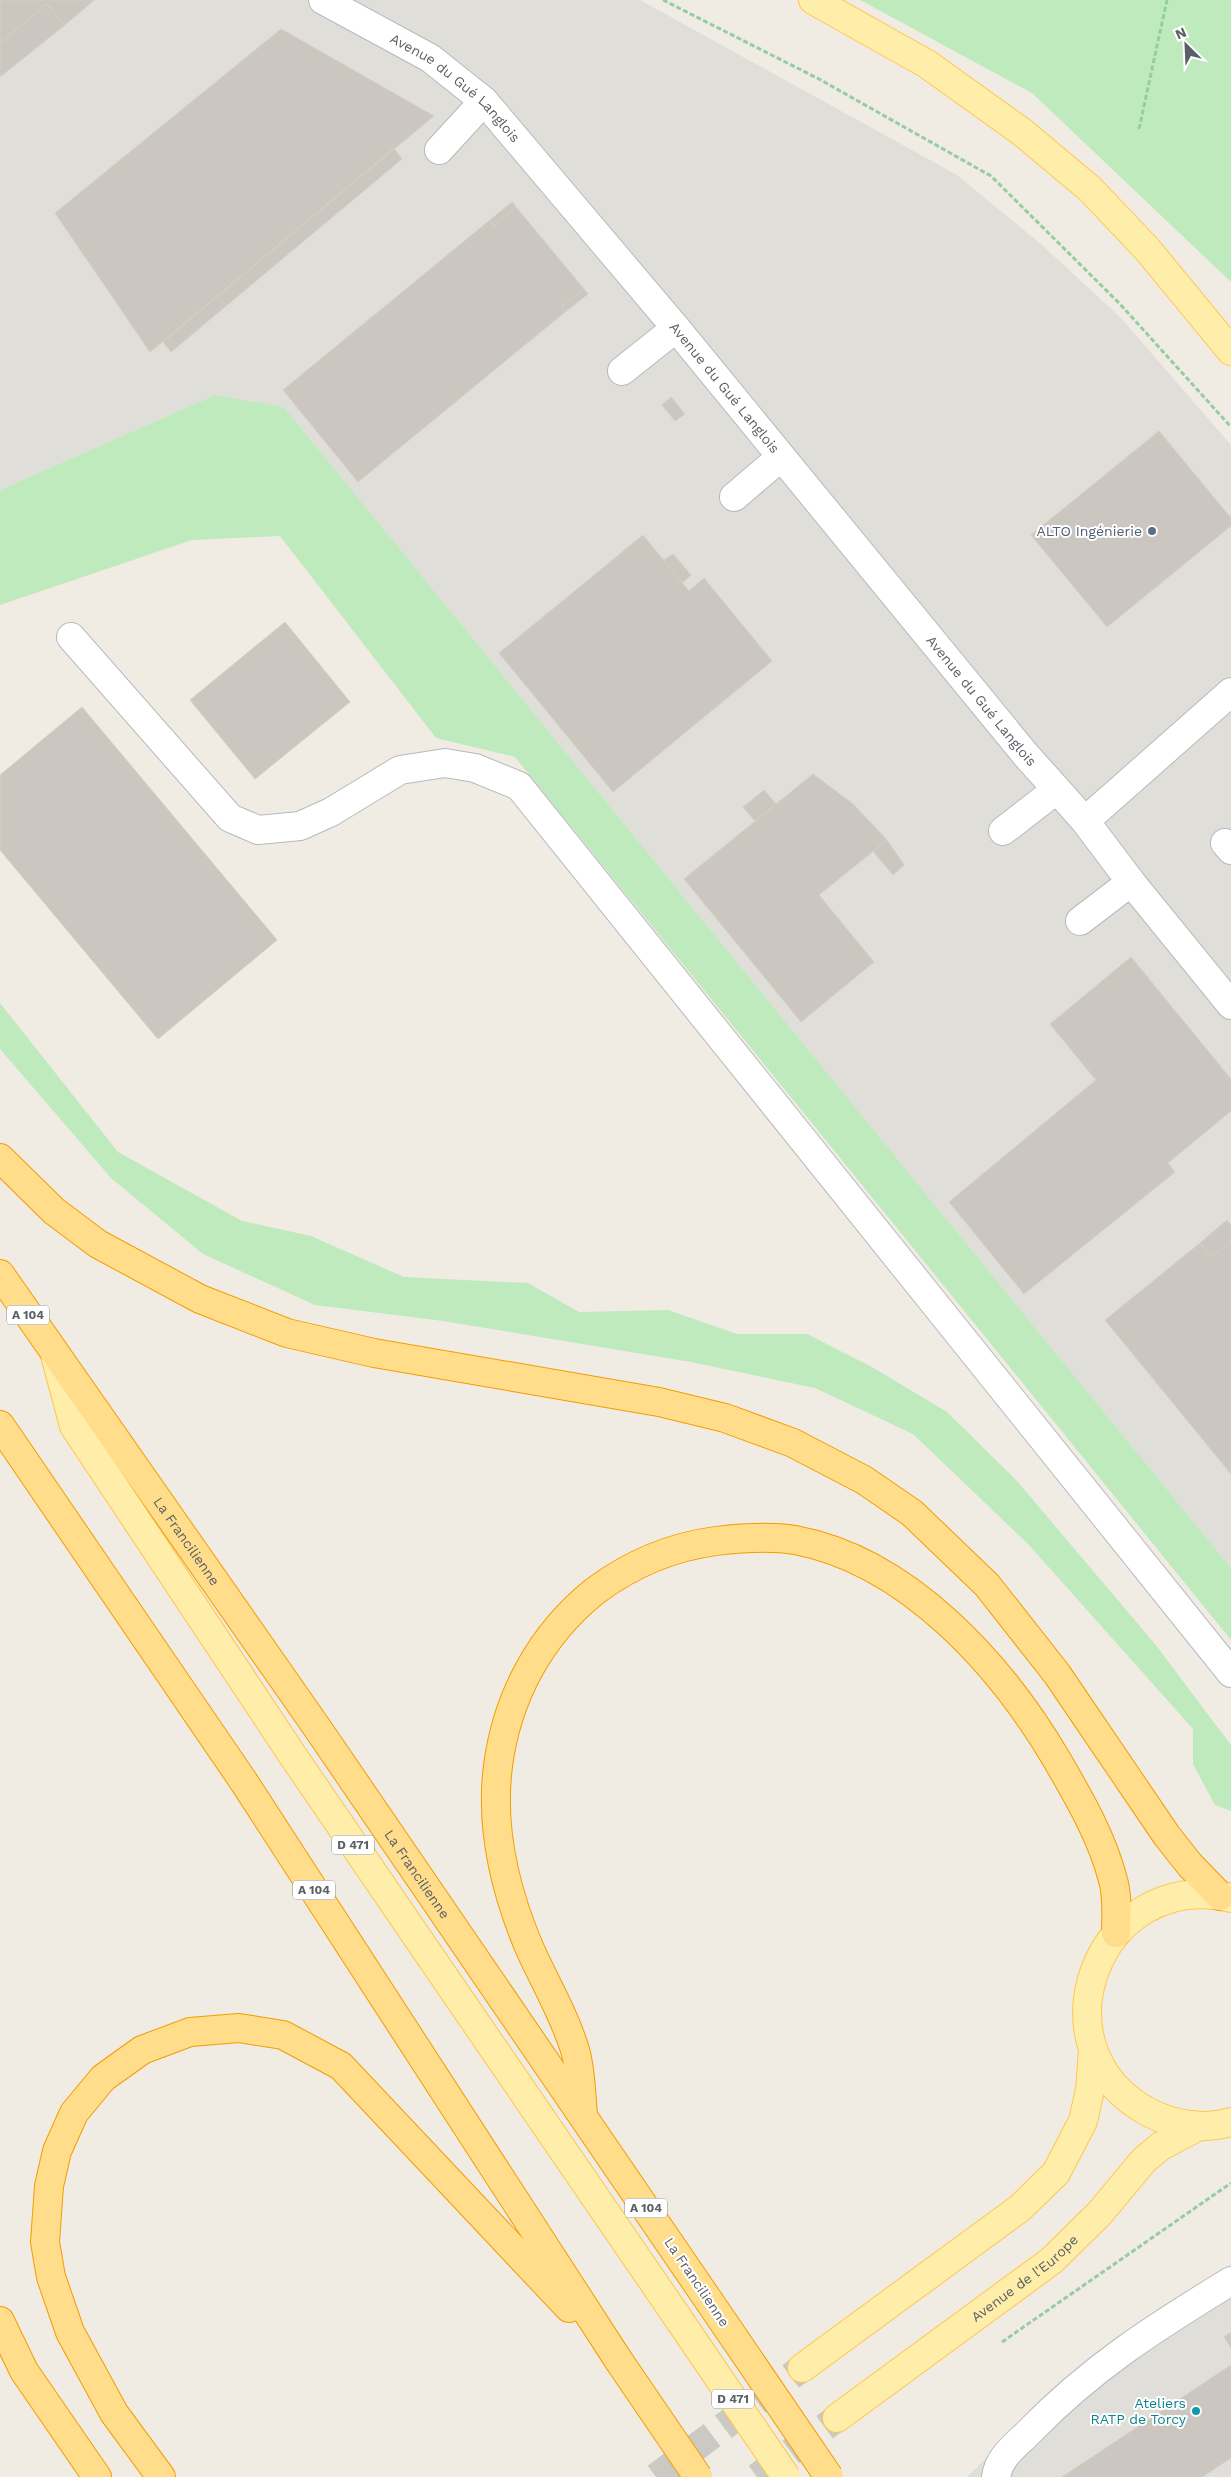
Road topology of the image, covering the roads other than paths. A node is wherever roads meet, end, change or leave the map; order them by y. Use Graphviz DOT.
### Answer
graph roads {
  1 [pos="323,0"];
  2 [pos="813,0"];
  3 [pos="484,101"];
  4 [pos="439,150"];
  5 [pos="676,328"];
  6 [pos="1231,351"];
  7 [pos="622,372"];
  8 [pos="781,457"];
  9 [pos="734,497"];
  10 [pos="71,637"];
  11 [pos="1231,692"];
  12 [pos="1056,790"];
  13 [pos="1085,821"];
  14 [pos="1003,831"];
  15 [pos="1131,882"];
  16 [pos="1080,921"];
  17 [pos="1228,997"];
  18 [pos="0,1158"];
  19 [pos="0,1274"];
  20 [pos="55,1355"];
  21 [pos="0,1425"];
  22 [pos="1231,1673"];
  23 [pos="1226,1897"];
  24 [pos="1116,1933"];
  25 [pos="1093,2051"];
  26 [pos="583,2116"];
  27 [pos="1231,2122"];
  28 [pos="1199,2126"];
  29 [pos="1231,2281"];
  30 [pos="0,2321"];
  31 [pos="619,2362"];
  32 [pos="802,2368"];
  33 [pos="836,2418"];
  34 [pos="97,2477"];
  35 [pos="161,2477"];
  36 [pos="698,2477"];
  37 [pos="786,2477"];
  38 [pos="829,2477"];
  39 [pos="996,2477"];
  1 -- 3 [label="street, Avenue du Gué Langlois"];
  2 -- 6 [label="main road"];
  3 -- 4 [label="street"];
  3 -- 5 [label="street, Avenue du Gué Langlois"];
  5 -- 7 [label="street"];
  5 -- 8 [label="street, Avenue du Gué Langlois"];
  8 -- 9 [label="street"];
  8 -- 12 [label="street, Avenue du Gué Langlois"];
  10 -- 22 [label="street"];
  11 -- 13 [label="street"];
  12 -- 13 [label="street, Avenue du Gué Langlois"];
  12 -- 14 [label="street"];
  13 -- 15 [label="street, Avenue du Gué Langlois"];
  15 -- 16 [label="street"];
  15 -- 17 [label="street, Avenue du Gué Langlois"];
  18 -- 23 [label="highway"];
  19 -- 20 [label="highway, La Francilienne / A 104"];
  20 -- 26 [label="highway, La Francilienne / A 104"];
  20 -- 37 [label="main road, D 471, bridge"];
  21 -- 31 [label="highway, A 104"];
  23 -- 24 [label="main road, Avenue de l'Europe"];
  24 -- 25 [label="main road, Avenue de l'Europe"];
  24 -- 26 [label="highway"];
  25 -- 28 [label="main road, Avenue de l'Europe"];
  25 -- 32 [label="main road, Avenue de l'Europe"];
  26 -- 38 [label="highway, La Francilienne / A 104, bridge"];
  27 -- 28 [label="main road, Avenue de l'Europe"];
  28 -- 33 [label="main road, Avenue de l'Europe"];
  29 -- 39 [label="street"];
  30 -- 34 [label="highway"];
  31 -- 35 [label="highway"];
  31 -- 36 [label="highway, A 104, bridge"];
}
